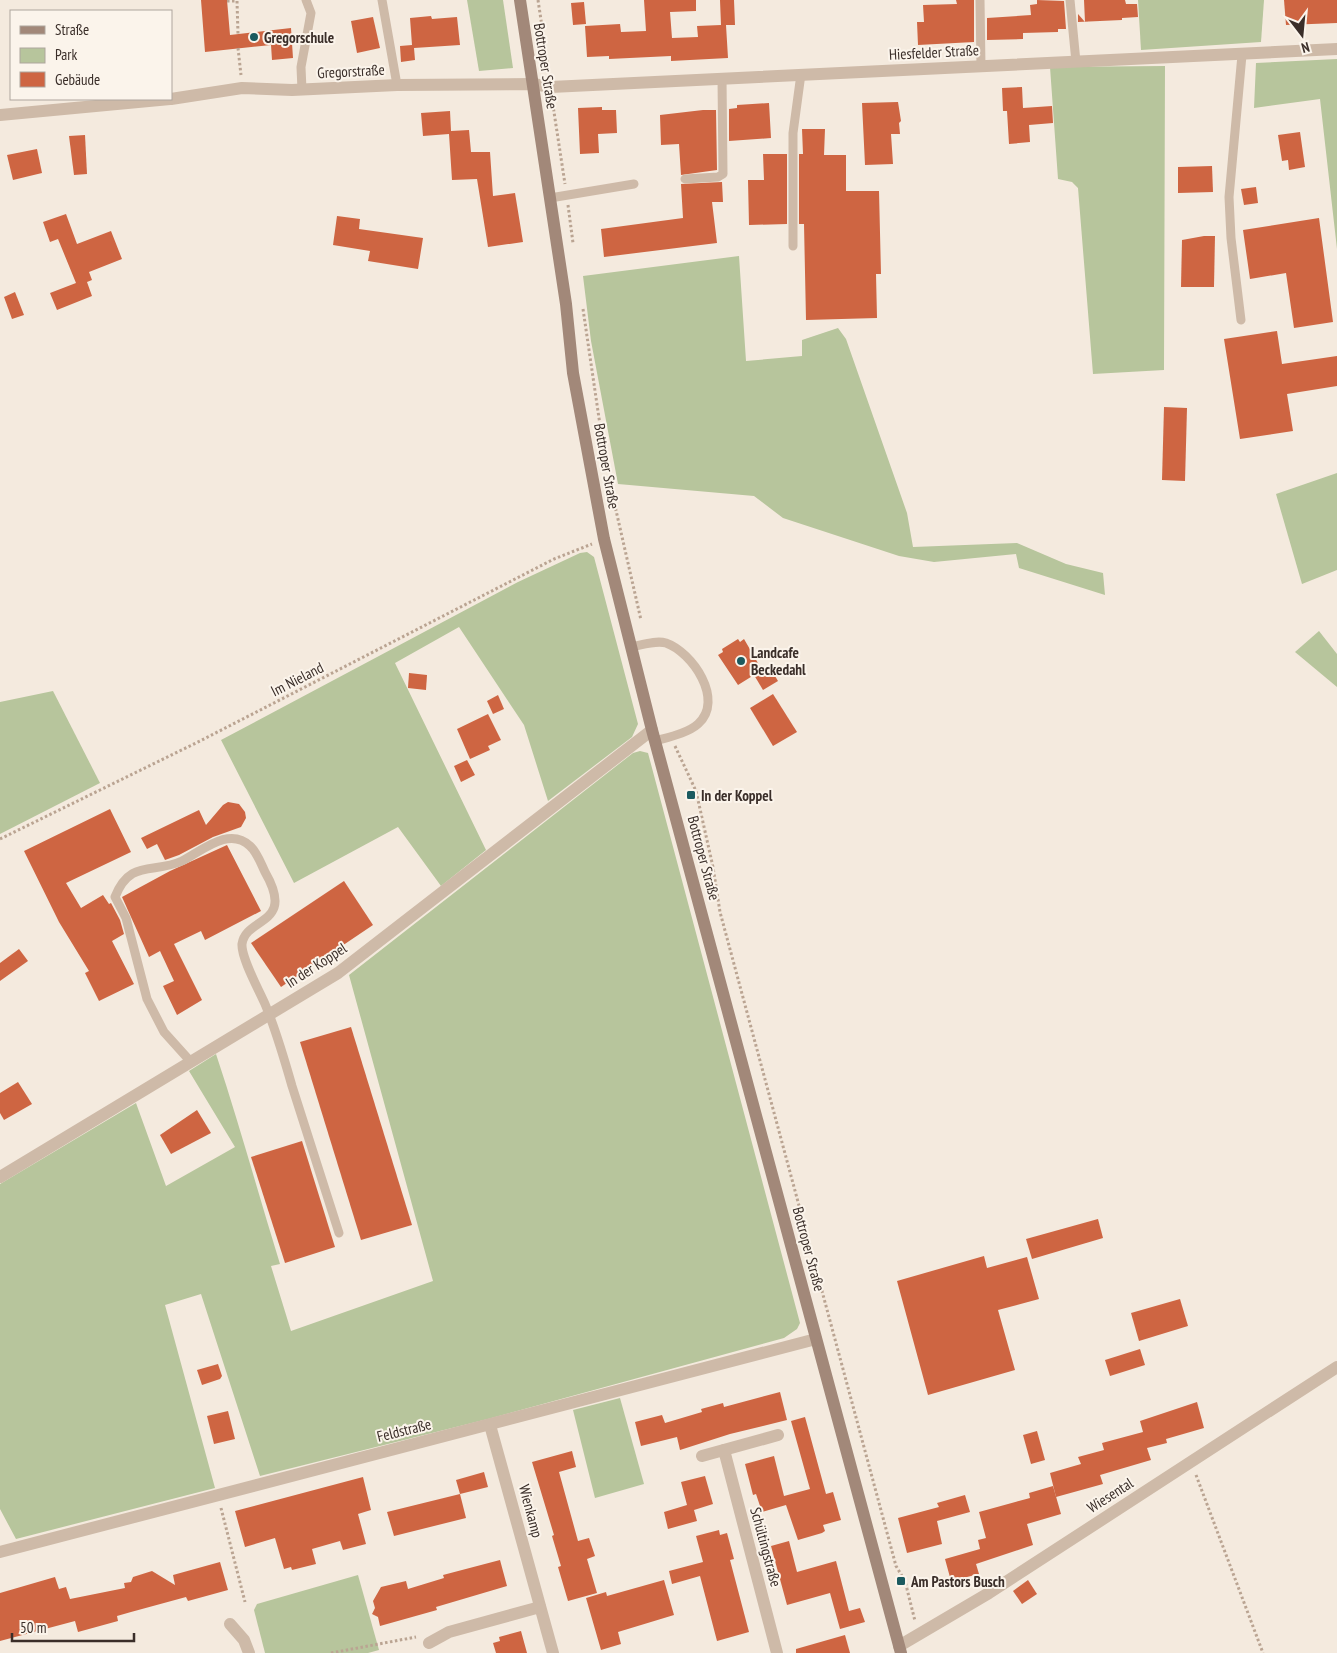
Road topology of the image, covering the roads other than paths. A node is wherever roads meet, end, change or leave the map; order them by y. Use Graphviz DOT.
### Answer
graph roads {
  1 [pos="306,0"];
  2 [pos="382,0"];
  3 [pos="520,0"];
  4 [pos="980,0"];
  5 [pos="1070,0"];
  6 [pos="1337,49"];
  7 [pos="1242,55"];
  8 [pos="1076,62"];
  9 [pos="981,66"];
  10 [pos="801,74"];
  11 [pos="722,78"];
  12 [pos="533,84"];
  13 [pos="397,85"];
  14 [pos="302,90"];
  15 [pos="172,99"];
  16 [pos="160,100"];
  17 [pos="0,115"];
  18 [pos="686,179"];
  19 [pos="634,184"];
  20 [pos="550,198"];
  21 [pos="793,246"];
  22 [pos="1241,320"];
  23 [pos="631,647"];
  24 [pos="654,736"];
  25 [pos="270,1015"];
  26 [pos="191,1062"];
  27 [pos="0,1178"];
  28 [pos="339,1233"];
  29 [pos="816,1340"];
  30 [pos="1337,1367"];
  31 [pos="490,1425"];
  32 [pos="778,1435"];
  33 [pos="724,1450"];
  34 [pos="702,1456"];
  35 [pos="0,1552"];
  36 [pos="540,1607"];
  37 [pos="230,1624"];
  38 [pos="432,1642"];
  39 [pos="900,1650"];
  40 [pos="249,1653"];
  41 [pos="553,1653"];
  42 [pos="777,1653"];
  1 -- 14 [label="lane"];
  2 -- 13 [label="lane"];
  3 -- 12 [label="main road, Bottroper Straße"];
  4 -- 9 [label="lane"];
  5 -- 8 [label="lane"];
  6 -- 7 [label="street, Hiesfelder Straße"];
  7 -- 8 [label="street, Hiesfelder Straße"];
  7 -- 22 [label="lane"];
  8 -- 9 [label="street, Hiesfelder Straße"];
  9 -- 10 [label="street, Hiesfelder Straße"];
  10 -- 11 [label="street, Hiesfelder Straße"];
  10 -- 21 [label="lane"];
  11 -- 12 [label="street, Hiesfelder Straße"];
  11 -- 18 [label="lane"];
  12 -- 13 [label="street, Gregorstraße"];
  12 -- 20 [label="main road, Bottroper Straße"];
  13 -- 14 [label="street, Gregorstraße"];
  14 -- 15 [label="street, Gregorstraße"];
  16 -- 17 [label="street, Gregorstraße"];
  19 -- 20 [label="lane"];
  20 -- 23 [label="main road, Bottroper Straße"];
  23 -- 24 [label="main road, Bottroper Straße"];
  23 -- 24 [label="lane"];
  24 -- 25 [label="street, In der Koppel"];
  24 -- 29 [label="main road, Bottroper Straße"];
  25 -- 26 [label="street, In der Koppel"];
  25 -- 26 [label="lane"];
  25 -- 28 [label="lane"];
  26 -- 27 [label="street, In der Koppel"];
  29 -- 31 [label="street, Feldstraße"];
  29 -- 39 [label="main road, Bottroper Straße"];
  30 -- 39 [label="street, Wiesental"];
  31 -- 35 [label="street, Feldstraße"];
  31 -- 36 [label="street, Wienkamp"];
  32 -- 33 [label="street"];
  33 -- 34 [label="street"];
  33 -- 42 [label="street, Schültingstraße"];
  36 -- 38 [label="street"];
  36 -- 41 [label="street, Wienkamp"];
  37 -- 40 [label="street"];
}
